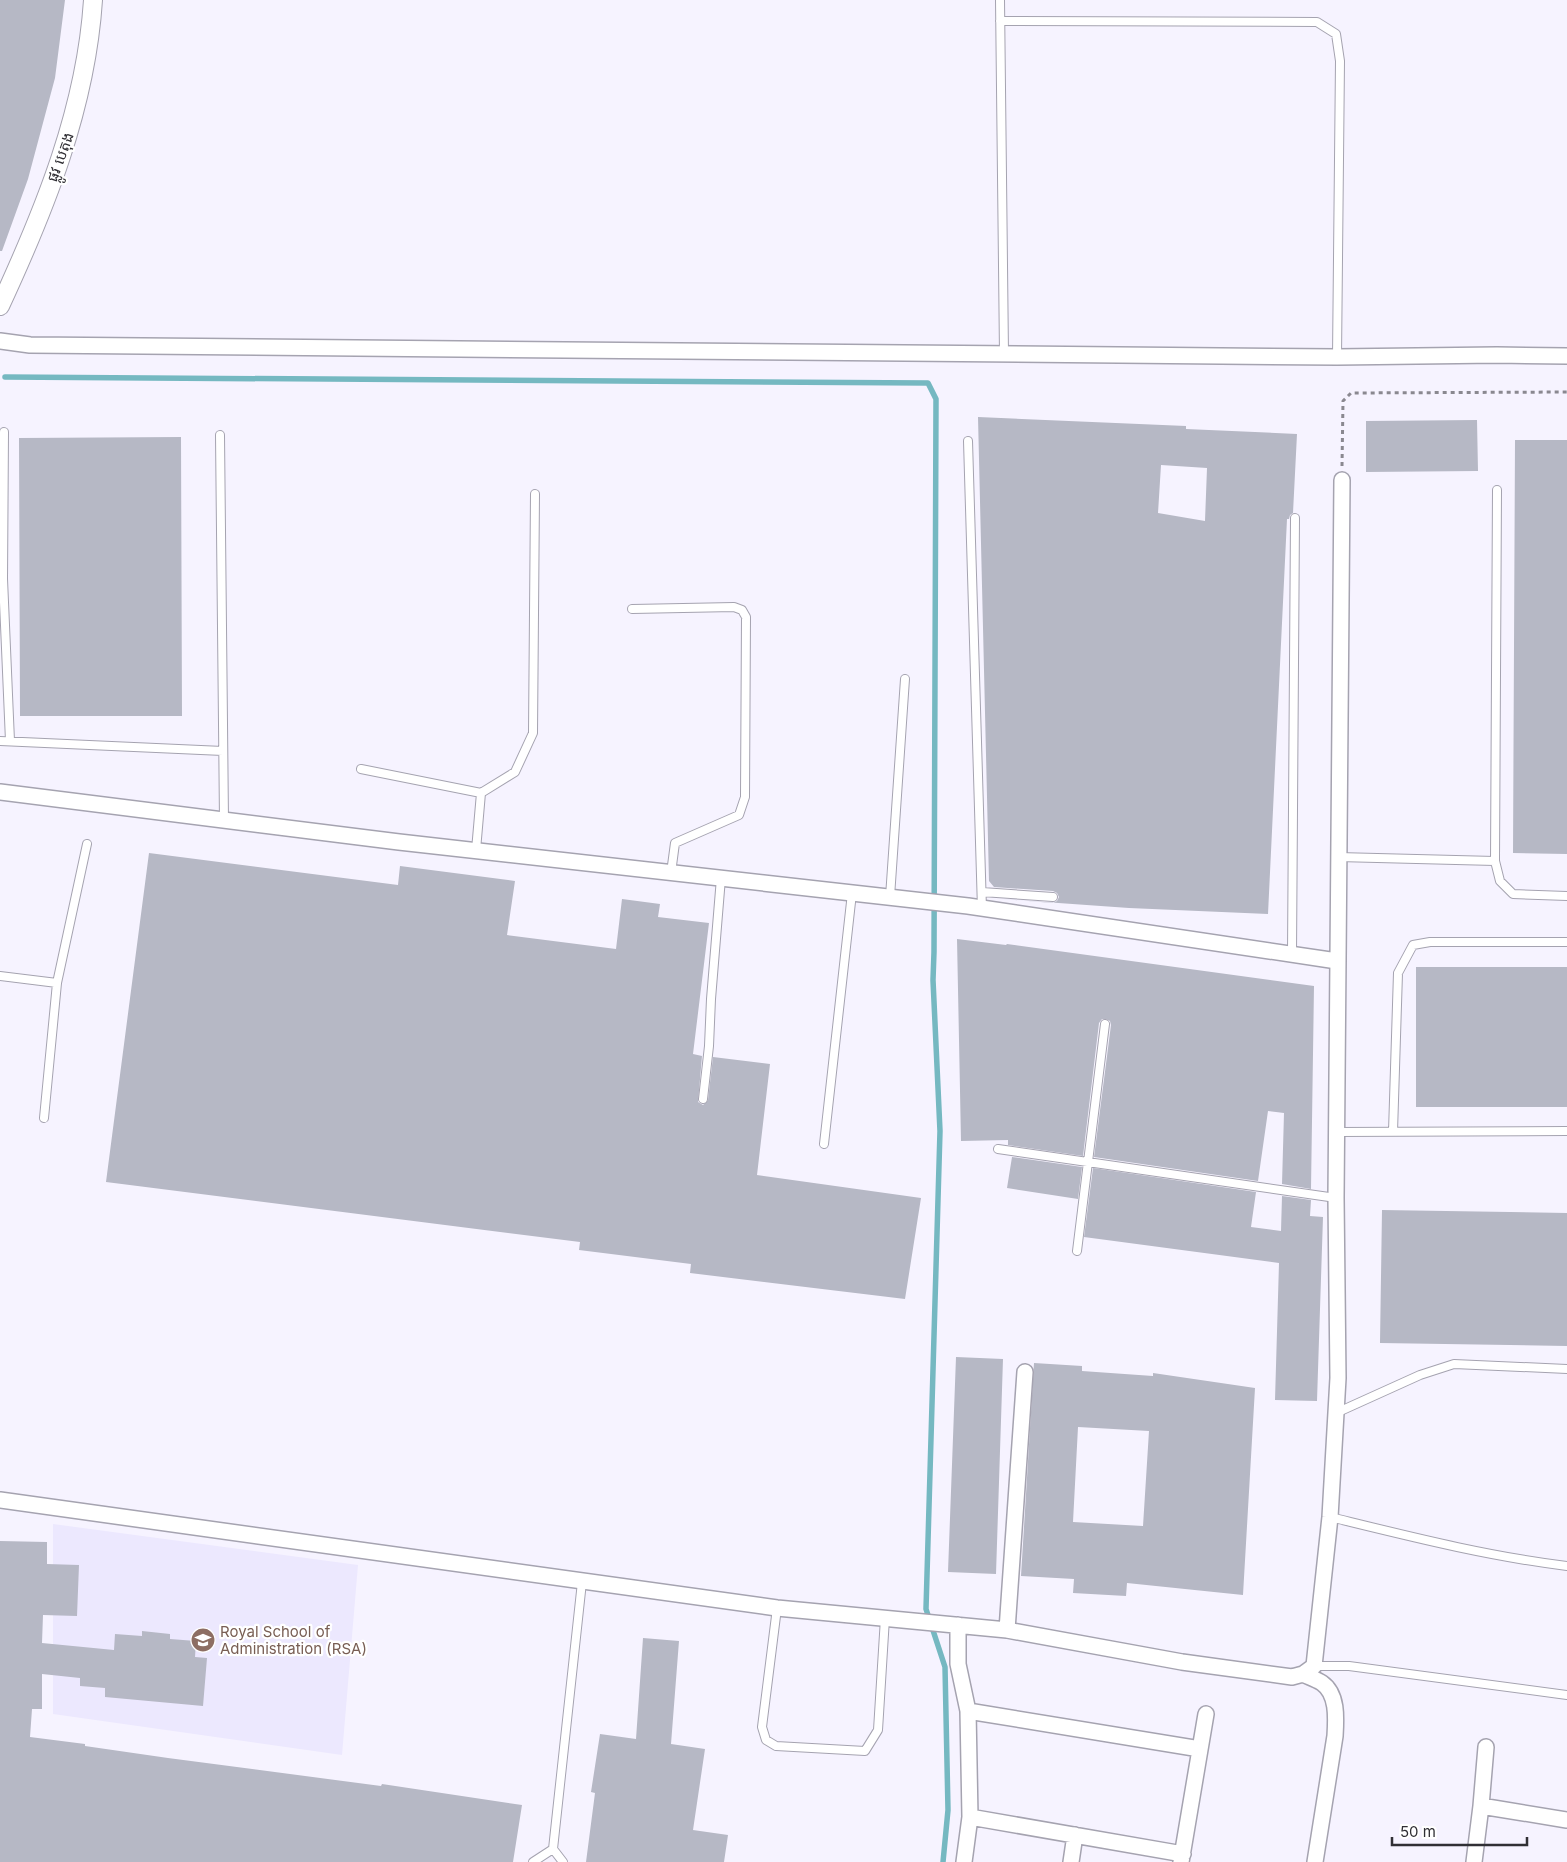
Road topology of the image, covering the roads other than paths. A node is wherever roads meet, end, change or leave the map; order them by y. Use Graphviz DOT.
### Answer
graph roads {
  1 [pos="93,0"];
  2 [pos="1000,0"];
  3 [pos="1000,21"];
  4 [pos="0,306"];
  5 [pos="0,341"];
  6 [pos="1004,354"];
  7 [pos="1567,356"];
  8 [pos="1337,357"];
  9 [pos="4,432"];
  10 [pos="220,435"];
  11 [pos="968,441"];
  12 [pos="1342,480"];
  13 [pos="1497,490"];
  14 [pos="535,494"];
  15 [pos="1295,518"];
  16 [pos="2,579"];
  17 [pos="632,609"];
  18 [pos="905,679"];
  19 [pos="0,741"];
  20 [pos="10,741"];
  21 [pos="223,751"];
  22 [pos="362,769"];
  23 [pos="0,792"];
  24 [pos="481,793"];
  25 [pos="224,820"];
  26 [pos="87,844"];
  27 [pos="476,850"];
  28 [pos="1338,857"];
  29 [pos="1495,861"];
  30 [pos="671,873"];
  31 [pos="722,878"];
  32 [pos="982,892"];
  33 [pos="852,893"];
  34 [pos="1567,896"];
  35 [pos="1053,897"];
  36 [pos="896,898"];
  37 [pos="975,908"];
  38 [pos="1567,942"];
  39 [pos="1292,954"];
  40 [pos="1338,961"];
  41 [pos="0,976"];
  42 [pos="57,983"];
  43 [pos="1105,1024"];
  44 [pos="703,1099"];
  45 [pos="44,1118"];
  46 [pos="1567,1131"];
  47 [pos="1337,1132"];
  48 [pos="1394,1132"];
  49 [pos="824,1144"];
  50 [pos="998,1149"];
  51 [pos="1089,1162"];
  52 [pos="1336,1198"];
  53 [pos="1077,1251"];
  54 [pos="1567,1369"];
  55 [pos="1025,1372"];
  56 [pos="1336,1413"];
  57 [pos="0,1500"];
  58 [pos="1330,1517"];
  59 [pos="1567,1566"];
  60 [pos="582,1582"];
  61 [pos="777,1608"];
  62 [pos="885,1618"];
  63 [pos="953,1625"];
  64 [pos="1008,1630"];
  65 [pos="1309,1670"];
  66 [pos="1567,1694"];
  67 [pos="968,1711"];
  68 [pos="1206,1714"];
  69 [pos="1486,1747"];
  70 [pos="1200,1749"];
  71 [pos="1482,1806"];
  72 [pos="970,1818"];
  73 [pos="1567,1820"];
  74 [pos="1075,1836"];
  75 [pos="553,1849"];
  76 [pos="1182,1858"];
  77 [pos="532,1862"];
  78 [pos="563,1862"];
  79 [pos="964,1862"];
  80 [pos="1071,1862"];
  81 [pos="1315,1862"];
  82 [pos="1474,1862"];
  1 -- 4 [label="street, ផ្លូវ បេតុង"];
  2 -- 3 [label="lane"];
  3 -- 6 [label="lane"];
  3 -- 8 [label="lane"];
  5 -- 6 [label="street"];
  6 -- 8 [label="street"];
  7 -- 8 [label="street"];
  9 -- 16 [label="lane"];
  10 -- 21 [label="lane"];
  11 -- 32 [label="lane"];
  12 -- 28 [label="street"];
  13 -- 29 [label="lane"];
  14 -- 24 [label="lane"];
  15 -- 39 [label="lane"];
  16 -- 20 [label="lane"];
  17 -- 30 [label="lane"];
  18 -- 36 [label="lane"];
  19 -- 20 [label="lane"];
  20 -- 21 [label="lane"];
  21 -- 25 [label="lane"];
  22 -- 24 [label="lane"];
  23 -- 25 [label="street"];
  24 -- 27 [label="lane"];
  25 -- 27 [label="street"];
  26 -- 42 [label="lane"];
  27 -- 30 [label="street"];
  28 -- 29 [label="lane"];
  28 -- 40 [label="street"];
  29 -- 34 [label="lane"];
  30 -- 31 [label="street"];
  31 -- 33 [label="street"];
  31 -- 44 [label="lane"];
  32 -- 35 [label="lane"];
  32 -- 37 [label="lane"];
  33 -- 36 [label="street"];
  33 -- 49 [label="lane"];
  36 -- 37 [label="street"];
  37 -- 39 [label="street"];
  38 -- 48 [label="lane"];
  39 -- 40 [label="street"];
  40 -- 47 [label="street"];
  41 -- 42 [label="lane"];
  42 -- 45 [label="lane"];
  43 -- 51 [label="lane"];
  46 -- 48 [label="lane"];
  47 -- 48 [label="lane"];
  47 -- 52 [label="street"];
  50 -- 51 [label="lane"];
  51 -- 52 [label="lane"];
  51 -- 53 [label="lane"];
  52 -- 56 [label="street"];
  54 -- 56 [label="lane"];
  55 -- 64 [label="street"];
  56 -- 58 [label="street"];
  57 -- 60 [label="street"];
  58 -- 59 [label="lane"];
  58 -- 65 [label="street"];
  60 -- 61 [label="street"];
  60 -- 75 [label="lane"];
  61 -- 62 [label="street"];
  61 -- 62 [label="lane"];
  62 -- 63 [label="street"];
  63 -- 64 [label="street"];
  63 -- 67 [label="street"];
  64 -- 65 [label="street"];
  65 -- 66 [label="lane"];
  65 -- 81 [label="street"];
  67 -- 70 [label="street"];
  67 -- 72 [label="street"];
  68 -- 70 [label="street"];
  69 -- 71 [label="street"];
  70 -- 76 [label="street"];
  71 -- 73 [label="street"];
  71 -- 82 [label="street"];
  72 -- 74 [label="street"];
  72 -- 79 [label="street"];
  74 -- 76 [label="street"];
  74 -- 80 [label="street"];
  75 -- 77 [label="lane"];
  75 -- 78 [label="lane"];
}
